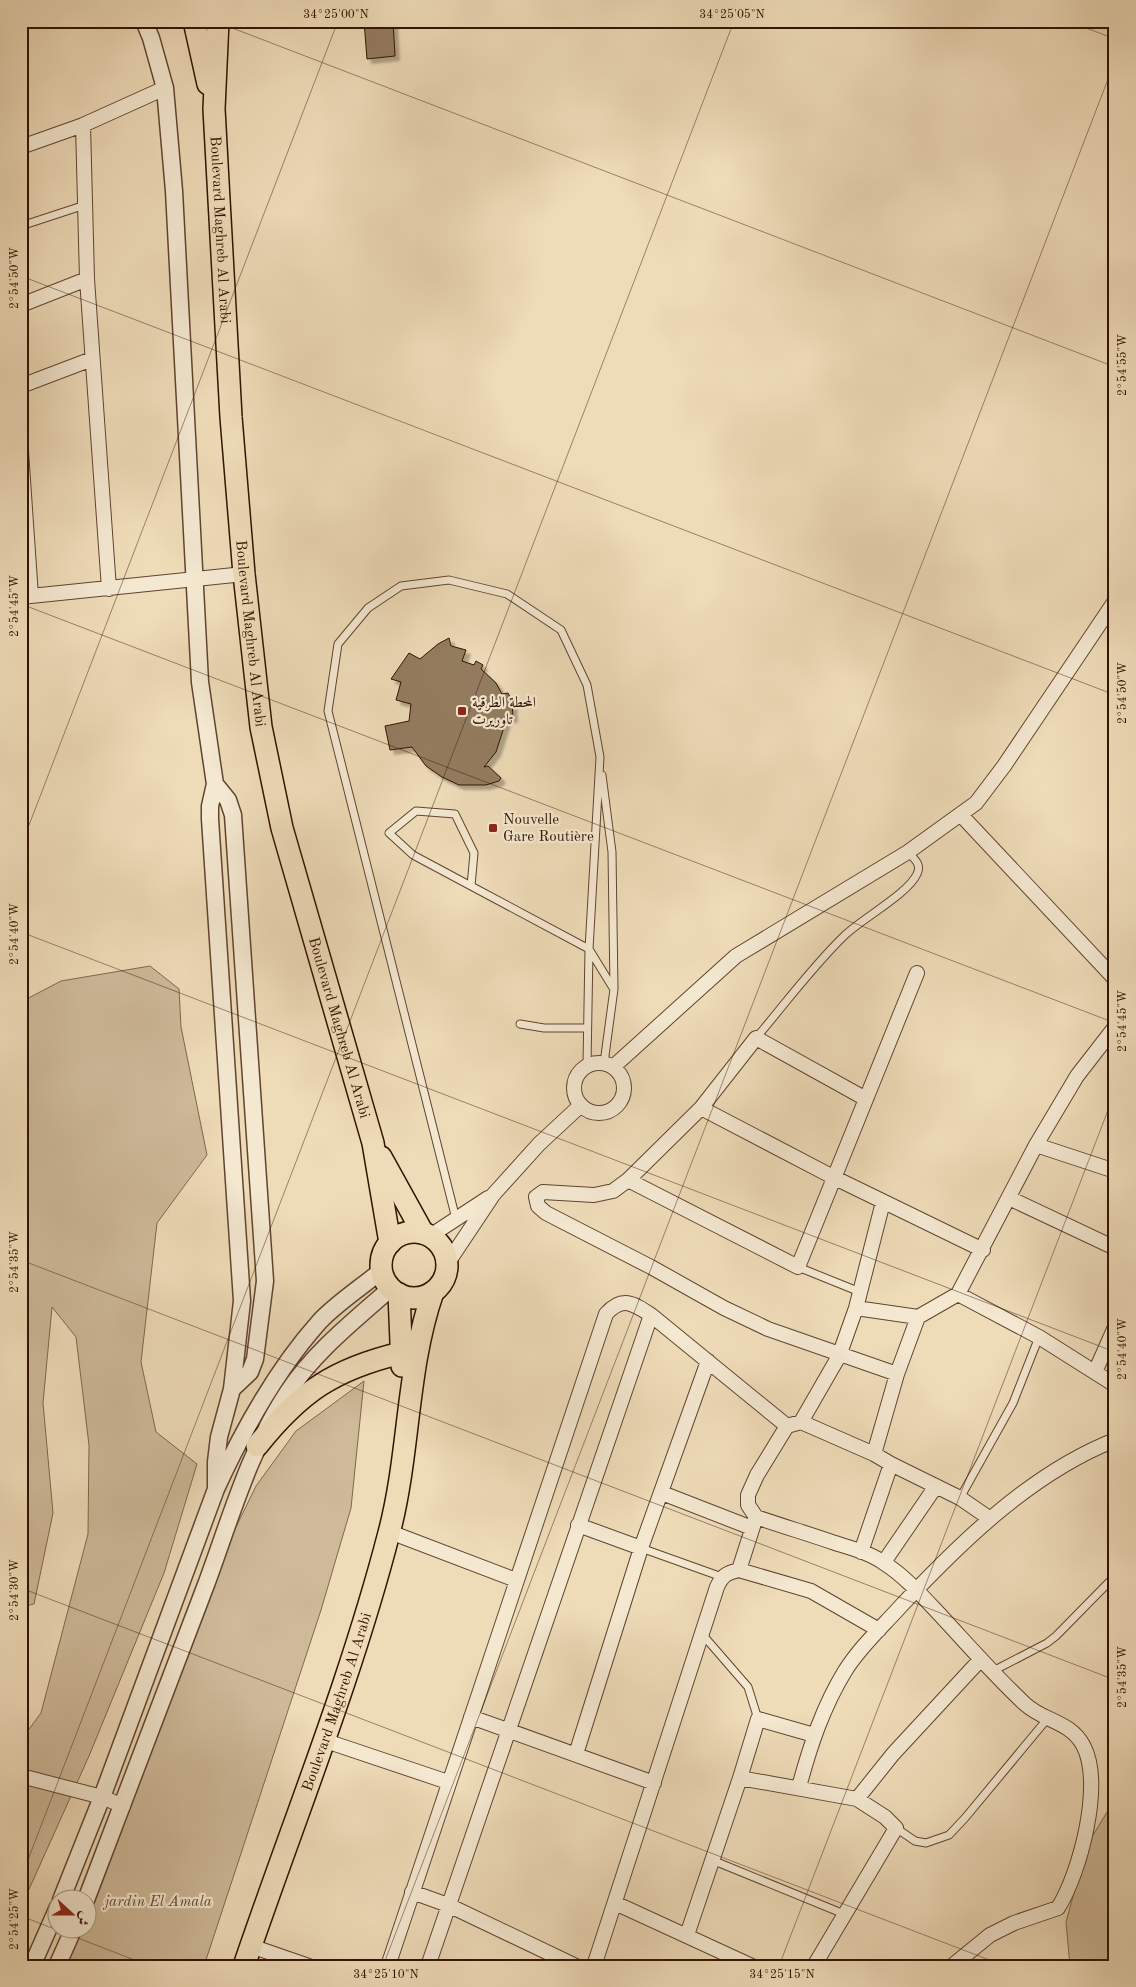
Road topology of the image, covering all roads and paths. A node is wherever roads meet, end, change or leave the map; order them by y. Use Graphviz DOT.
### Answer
graph roads {
  1 [pos="144,21"];
  2 [pos="194,21"];
  3 [pos="218,21"];
  4 [pos="165,88"];
  5 [pos="214,109"];
  6 [pos="84,125"];
  7 [pos="21,147"];
  8 [pos="85,205"];
  9 [pos="21,226"];
  10 [pos="87,279"];
  11 [pos="21,305"];
  12 [pos="92,359"];
  13 [pos="21,386"];
  14 [pos="21,451"];
  15 [pos="244,574"];
  16 [pos="196,579"];
  17 [pos="108,589"];
  18 [pos="26,596"];
  19 [pos="1115,601"];
  20 [pos="600,757"];
  21 [pos="215,784"];
  22 [pos="961,815"];
  23 [pos="908,852"];
  24 [pos="471,886"];
  25 [pos="589,949"];
  26 [pos="917,973"];
  27 [pos="1115,979"];
  28 [pos="614,989"];
  29 [pos="520,1024"];
  30 [pos="1115,1027"];
  31 [pos="586,1028"];
  32 [pos="756,1038"];
  33 [pos="609,1065"];
  34 [pos="587,1066"];
  35 [pos="866,1099"];
  36 [pos="581,1106"];
  37 [pos="701,1108"];
  38 [pos="373,1144"];
  39 [pos="1036,1145"];
  40 [pos="1115,1172"];
  41 [pos="835,1178"];
  42 [pos="628,1180"];
  43 [pos="493,1195"];
  44 [pos="1009,1198"];
  45 [pos="883,1202"];
  46 [pos="456,1219"];
  47 [pos="427,1234"];
  48 [pos="390,1243"];
  49 [pos="1115,1248"];
  50 [pos="982,1250"];
  51 [pos="447,1264"];
  52 [pos="798,1267"];
  53 [pos="391,1284"];
  54 [pos="432,1292"];
  55 [pos="860,1292"];
  56 [pos="958,1294"];
  57 [pos="856,1308"];
  58 [pos="651,1315"];
  59 [pos="918,1318"];
  60 [pos="1115,1327"];
  61 [pos="1040,1337"];
  62 [pos="401,1353"];
  63 [pos="839,1356"];
  64 [pos="708,1361"];
  65 [pos="1095,1372"];
  66 [pos="897,1374"];
  67 [pos="1115,1385"];
  68 [pos="232,1389"];
  69 [pos="801,1422"];
  70 [pos="787,1426"];
  71 [pos="406,1431"];
  72 [pos="1115,1440"];
  73 [pos="257,1446"];
  74 [pos="874,1454"];
  75 [pos="891,1464"];
  76 [pos="936,1486"];
  77 [pos="216,1489"];
  78 [pos="662,1493"];
  79 [pos="960,1498"];
  80 [pos="989,1518"];
  81 [pos="754,1522"];
  82 [pos="578,1525"];
  83 [pos="390,1532"];
  84 [pos="641,1548"];
  85 [pos="861,1552"];
  86 [pos="884,1562"];
  87 [pos="739,1570"];
  88 [pos="1115,1576"];
  89 [pos="722,1577"];
  90 [pos="516,1580"];
  91 [pos="916,1590"];
  92 [pos="879,1630"];
  93 [pos="702,1634"];
  94 [pos="981,1659"];
  95 [pos="993,1671"];
  96 [pos="471,1717"];
  97 [pos="1048,1718"];
  98 [pos="758,1719"];
  99 [pos="508,1730"];
  100 [pos="814,1735"];
  101 [pos="323,1740"];
  102 [pos="576,1754"];
  103 [pos="21,1776"];
  104 [pos="740,1778"];
  105 [pos="448,1782"];
  106 [pos="654,1784"];
  107 [pos="798,1787"];
  108 [pos="102,1797"];
  109 [pos="857,1799"];
  110 [pos="123,1806"];
  111 [pos="896,1828"];
  112 [pos="712,1860"];
  113 [pos="65,1890"];
  114 [pos="90,1890"];
  115 [pos="412,1892"];
  116 [pos="615,1903"];
  117 [pos="448,1905"];
  118 [pos="844,1914"];
  119 [pos="48,1930"];
  120 [pos="687,1935"];
  121 [pos="69,1940"];
  122 [pos="248,1956"];
  123 [pos="32,1966"];
  124 [pos="57,1966"];
  125 [pos="309,1966"];
  126 [pos="388,1966"];
  127 [pos="428,1966"];
  128 [pos="576,1966"];
  129 [pos="594,1966"];
  130 [pos="752,1966"];
  131 [pos="814,1966"];
  132 [pos="952,1966"];
  1 -- 4 [label="street"];
  2 -- 5 [label="main road"];
  3 -- 5 [label="main road"];
  4 -- 6 [label="street"];
  4 -- 16 [label="street"];
  5 -- 15 [label="main road, Boulevard Maghreb Al Arabi"];
  6 -- 7 [label="street"];
  6 -- 8 [label="street"];
  8 -- 9 [label="lane"];
  8 -- 10 [label="street"];
  10 -- 11 [label="street"];
  10 -- 12 [label="street"];
  12 -- 13 [label="street"];
  12 -- 17 [label="street"];
  14 -- 18 [label="street"];
  15 -- 16 [label="street"];
  15 -- 38 [label="main road, Boulevard Maghreb Al Arabi"];
  16 -- 17 [label="street"];
  16 -- 21 [label="street"];
  17 -- 18 [label="street"];
  19 -- 22 [label="street"];
  20 -- 25 [label="lane"];
  20 -- 28 [label="lane"];
  20 -- 46 [label="lane"];
  21 -- 68 [label="street"];
  21 -- 68 [label="street"];
  22 -- 23 [label="street"];
  22 -- 27 [label="street"];
  23 -- 32 [label="lane"];
  23 -- 33 [label="street"];
  24 -- 24 [label="lane"];
  24 -- 25 [label="lane"];
  25 -- 28 [label="lane"];
  25 -- 31 [label="lane"];
  26 -- 35 [label="street"];
  28 -- 33 [label="lane"];
  29 -- 31 [label="lane"];
  30 -- 39 [label="street"];
  31 -- 34 [label="lane"];
  32 -- 35 [label="street"];
  32 -- 37 [label="street"];
  33 -- 34 [label="street"];
  33 -- 36 [label="street"];
  34 -- 36 [label="street"];
  35 -- 41 [label="street"];
  36 -- 43 [label="street"];
  37 -- 41 [label="street"];
  37 -- 42 [label="street"];
  38 -- 47 [label="main road, Boulevard Maghreb Al Arabi"];
  38 -- 48 [label="main road, Boulevard Maghreb Al Arabi"];
  39 -- 40 [label="street"];
  39 -- 44 [label="street"];
  41 -- 45 [label="street"];
  41 -- 52 [label="street"];
  42 -- 52 [label="street"];
  42 -- 63 [label="street"];
  43 -- 46 [label="street"];
  43 -- 51 [label="street"];
  44 -- 49 [label="street"];
  44 -- 50 [label="street"];
  45 -- 50 [label="street"];
  45 -- 55 [label="street"];
  46 -- 47 [label="street"];
  47 -- 48 [label="main road"];
  47 -- 51 [label="main road"];
  48 -- 53 [label="main road"];
  50 -- 56 [label="street"];
  51 -- 54 [label="main road"];
  52 -- 55 [label="lane"];
  53 -- 54 [label="main road"];
  53 -- 62 [label="main road, Boulevard Maghreb Al Arabi"];
  53 -- 73 [label="street"];
  53 -- 77 [label="street"];
  54 -- 71 [label="main road, Boulevard Maghreb Al Arabi"];
  55 -- 57 [label="street"];
  56 -- 59 [label="street"];
  56 -- 61 [label="street"];
  57 -- 59 [label="street"];
  57 -- 63 [label="street"];
  58 -- 64 [label="street"];
  58 -- 82 [label="street"];
  58 -- 90 [label="street"];
  59 -- 66 [label="street"];
  60 -- 65 [label="street"];
  61 -- 65 [label="street"];
  61 -- 79 [label="lane"];
  62 -- 71 [label="main road, Boulevard Maghreb Al Arabi"];
  62 -- 73 [label="main road"];
  63 -- 66 [label="street"];
  63 -- 69 [label="street"];
  64 -- 70 [label="street"];
  64 -- 78 [label="street"];
  65 -- 67 [label="street"];
  66 -- 74 [label="street"];
  68 -- 77 [label="street"];
  69 -- 70 [label="street"];
  69 -- 74 [label="street"];
  70 -- 81 [label="street"];
  71 -- 83 [label="main road, Boulevard Maghreb Al Arabi"];
  72 -- 80 [label="street"];
  73 -- 110 [label="street"];
  74 -- 75 [label="street"];
  75 -- 76 [label="street"];
  75 -- 85 [label="street"];
  76 -- 79 [label="street"];
  76 -- 86 [label="street"];
  77 -- 108 [label="street"];
  78 -- 81 [label="street"];
  78 -- 84 [label="street"];
  79 -- 80 [label="street"];
  80 -- 91 [label="street"];
  81 -- 85 [label="street"];
  81 -- 87 [label="street"];
  82 -- 84 [label="street"];
  82 -- 99 [label="street"];
  83 -- 90 [label="street"];
  83 -- 101 [label="main road, Boulevard Maghreb Al Arabi"];
  84 -- 89 [label="lane"];
  84 -- 102 [label="street"];
  85 -- 86 [label="street"];
  86 -- 91 [label="street"];
  87 -- 89 [label="street"];
  87 -- 92 [label="street"];
  88 -- 95 [label="lane"];
  89 -- 93 [label="street"];
  90 -- 96 [label="street"];
  91 -- 92 [label="street"];
  91 -- 94 [label="street"];
  92 -- 100 [label="street"];
  93 -- 98 [label="lane"];
  93 -- 106 [label="street"];
  94 -- 95 [label="street"];
  94 -- 109 [label="street"];
  95 -- 97 [label="street"];
  96 -- 99 [label="street"];
  96 -- 105 [label="street"];
  97 -- 111 [label="lane"];
  97 -- 132 [label="street"];
  98 -- 100 [label="street"];
  98 -- 104 [label="street"];
  99 -- 102 [label="street"];
  99 -- 117 [label="street"];
  100 -- 107 [label="street"];
  101 -- 105 [label="street"];
  101 -- 122 [label="main road, Boulevard Maghreb Al Arabi"];
  102 -- 106 [label="street"];
  103 -- 108 [label="street"];
  104 -- 107 [label="street"];
  104 -- 112 [label="street"];
  105 -- 115 [label="street"];
  106 -- 116 [label="street"];
  107 -- 109 [label="street"];
  108 -- 110 [label="street"];
  108 -- 113 [label="street"];
  109 -- 111 [label="street"];
  110 -- 114 [label="street"];
  111 -- 118 [label="street"];
  112 -- 118 [label="lane"];
  112 -- 120 [label="street"];
  115 -- 117 [label="street"];
  115 -- 126 [label="street"];
  116 -- 120 [label="street"];
  116 -- 129 [label="street"];
  117 -- 127 [label="street"];
  117 -- 128 [label="street"];
  118 -- 131 [label="street"];
  119 -- 123 [label="street"];
  120 -- 130 [label="street"];
  121 -- 124 [label="street"];
  122 -- 125 [label="street"];
}
